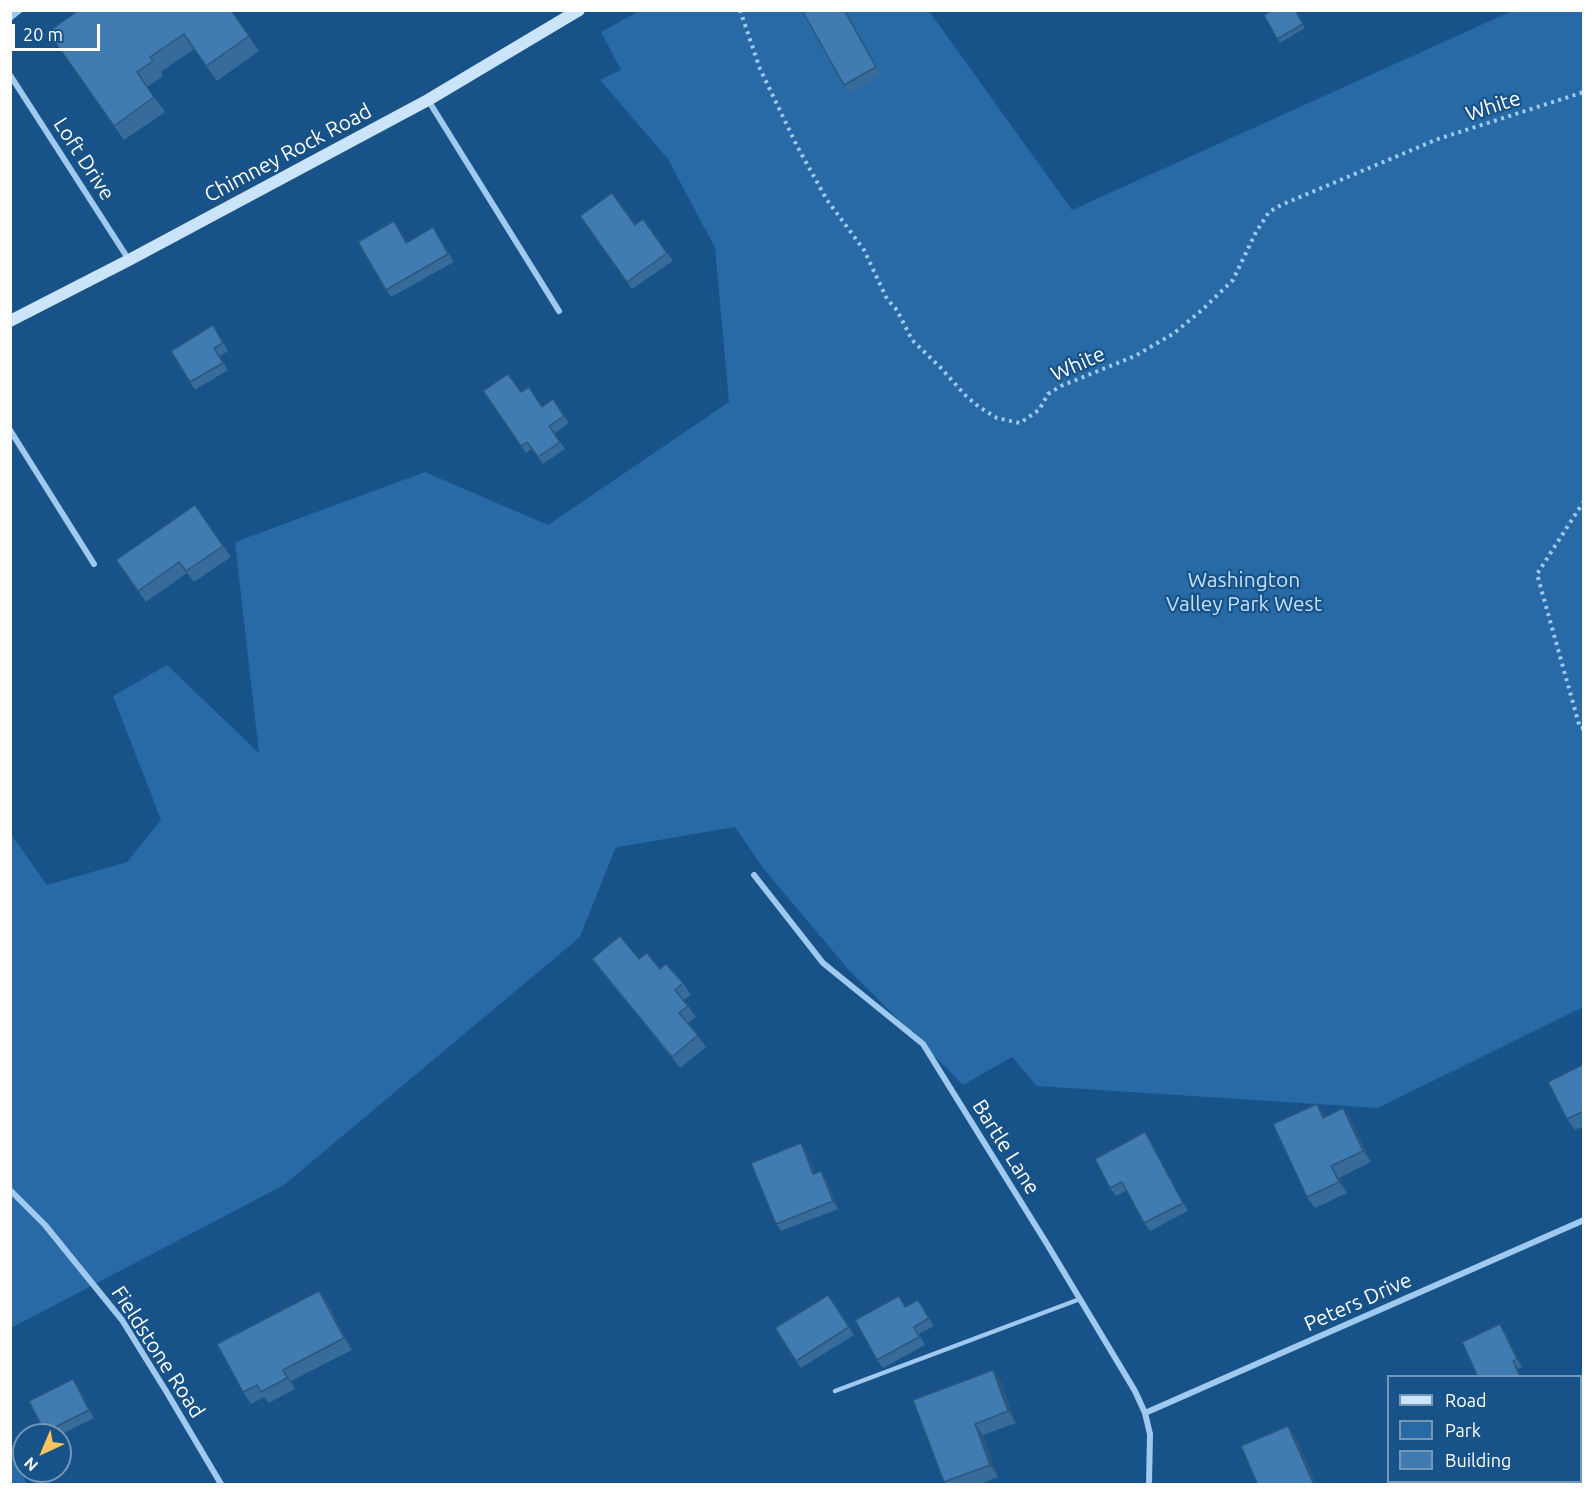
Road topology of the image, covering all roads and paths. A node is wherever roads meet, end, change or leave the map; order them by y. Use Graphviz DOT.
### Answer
graph roads {
  1 [pos="20,10"];
  2 [pos="579,10"];
  3 [pos="740,10"];
  4 [pos="10,18"];
  5 [pos="10,75"];
  6 [pos="1584,92"];
  7 [pos="428,100"];
  8 [pos="129,260"];
  9 [pos="559,311"];
  10 [pos="10,321"];
  11 [pos="10,430"];
  12 [pos="1584,501"];
  13 [pos="94,564"];
  14 [pos="1584,728"];
  15 [pos="754,875"];
  16 [pos="10,1190"];
  17 [pos="1584,1220"];
  18 [pos="1080,1299"];
  19 [pos="835,1391"];
  20 [pos="1145,1413"];
  21 [pos="221,1485"];
  22 [pos="1149,1485"];
  1 -- 4 [label="street"];
  2 -- 7 [label="street, Chimney Rock Road"];
  3 -- 6 [label="path, White"];
  5 -- 8 [label="street, Loft Drive"];
  7 -- 8 [label="street, Chimney Rock Road"];
  7 -- 9 [label="street"];
  8 -- 10 [label="street, Chimney Rock Road"];
  11 -- 13 [label="street"];
  12 -- 14 [label="path"];
  15 -- 18 [label="street, Bartle Lane"];
  16 -- 21 [label="street, Fieldstone Road"];
  17 -- 20 [label="street, Peters Drive"];
  18 -- 19 [label="lane"];
  18 -- 20 [label="street, Bartle Lane"];
  20 -- 22 [label="street, Bartle Lane"];
}
